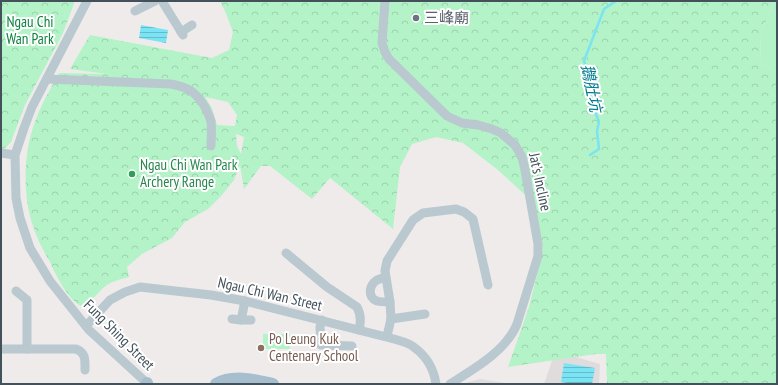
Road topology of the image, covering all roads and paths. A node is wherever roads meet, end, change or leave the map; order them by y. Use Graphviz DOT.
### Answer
graph roads {
  1 [pos="87,1"];
  2 [pos="155,1"];
  3 [pos="162,1"];
  4 [pos="385,1"];
  5 [pos="135,12"];
  6 [pos="192,25"];
  7 [pos="47,79"];
  8 [pos="211,146"];
  9 [pos="1,153"];
  10 [pos="15,155"];
  11 [pos="286,253"];
  12 [pos="386,278"];
  13 [pos="488,285"];
  14 [pos="16,291"];
  15 [pos="245,301"];
  16 [pos="390,302"];
  17 [pos="425,314"];
  18 [pos="251,320"];
  19 [pos="322,320"];
  20 [pos="391,320"];
  21 [pos="86,326"];
  22 [pos="359,330"];
  23 [pos="387,336"];
  24 [pos="352,346"];
  25 [pos="1,349"];
  26 [pos="27,349"];
  27 [pos="85,370"];
  28 [pos="147,384"];
  29 [pos="216,384"];
  30 [pos="273,384"];
  31 [pos="436,384"];
  32 [pos="450,384"];
  1 -- 7 [label="street, Fung Shing Street"];
  2 -- 5 [label="street"];
  3 -- 6 [label="street"];
  4 -- 32 [label="street, Jat's Incline"];
  7 -- 8 [label="street"];
  7 -- 10 [label="street, Fung Shing Street"];
  9 -- 10 [label="street"];
  10 -- 21 [label="street, Fung Shing Street"];
  11 -- 22 [label="street"];
  12 -- 13 [label="street"];
  12 -- 16 [label="street"];
  12 -- 16 [label="street"];
  14 -- 26 [label="street"];
  15 -- 18 [label="street"];
  15 -- 19 [label="street, Ngau Chi Wan Street"];
  15 -- 21 [label="street, Ngau Chi Wan Street"];
  16 -- 20 [label="street"];
  17 -- 20 [label="street"];
  19 -- 22 [label="street, Ngau Chi Wan Street"];
  19 -- 24 [label="street"];
  20 -- 23 [label="street"];
  21 -- 28 [label="street, Fung Shing Street"];
  22 -- 23 [label="street, Ngau Chi Wan Street"];
  23 -- 31 [label="street, Ngau Chi Wan Street"];
  25 -- 26 [label="street"];
  26 -- 27 [label="street"];
  29 -- 30 [label="main road"];
}
